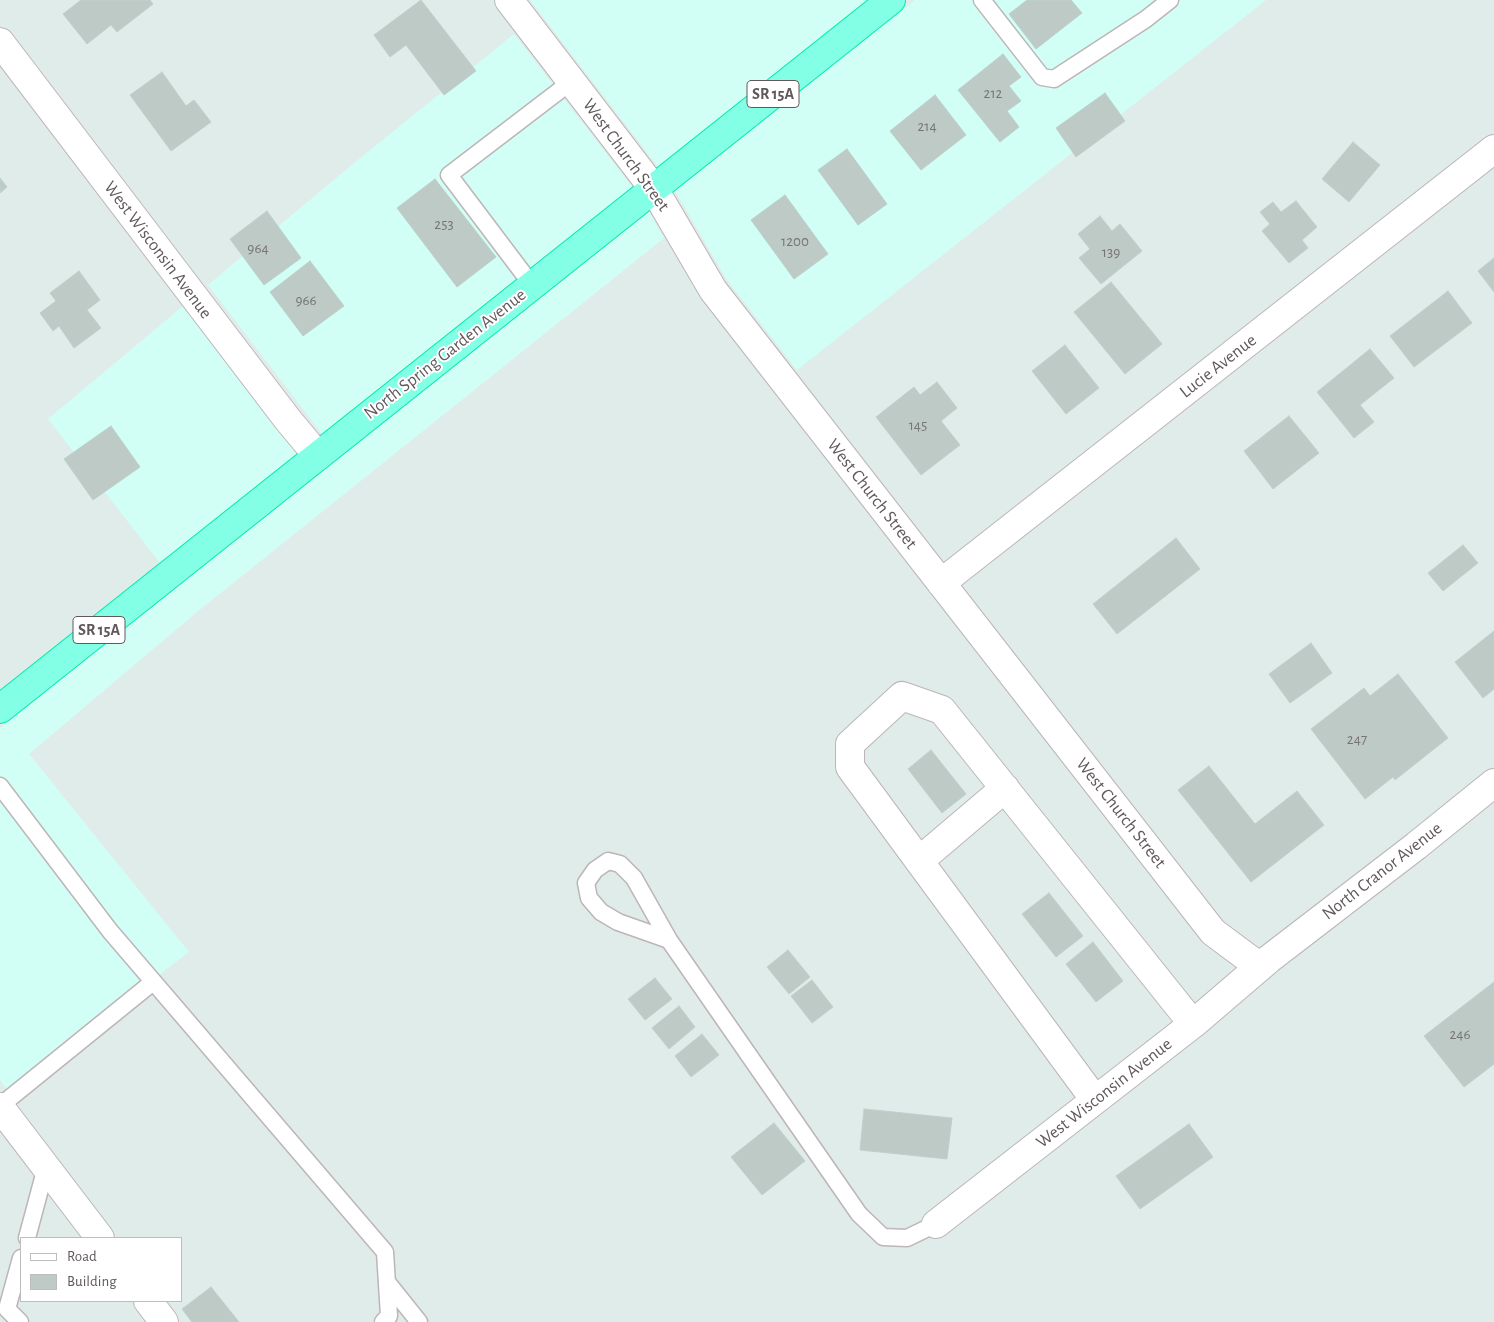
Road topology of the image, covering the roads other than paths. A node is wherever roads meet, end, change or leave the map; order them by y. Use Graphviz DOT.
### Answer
graph roads {
  1 [pos="509,0"];
  2 [pos="891,0"];
  3 [pos="982,0"];
  4 [pos="1170,0"];
  5 [pos="0,42"];
  6 [pos="572,81"];
  7 [pos="1494,149"];
  8 [pos="654,189"];
  9 [pos="532,285"];
  10 [pos="318,456"];
  11 [pos="941,583"];
  12 [pos="0,709"];
  13 [pos="1494,783"];
  14 [pos="0,786"];
  15 [pos="1005,788"];
  16 [pos="919,861"];
  17 [pos="669,940"];
  18 [pos="1264,963"];
  19 [pos="154,982"];
  20 [pos="1193,1024"];
  21 [pos="1095,1100"];
  22 [pos="0,1107"];
  23 [pos="46,1167"];
  24 [pos="936,1224"];
  25 [pos="27,1237"];
  26 [pos="99,1237"];
  27 [pos="20,1262"];
  28 [pos="387,1282"];
  29 [pos="149,1302"];
  30 [pos="20,1322"];
  31 [pos="164,1322"];
  32 [pos="383,1322"];
  33 [pos="418,1322"];
  1 -- 6 [label="street, West Church Street"];
  2 -- 8 [label="highway, North Spring Garden Avenue / SR 15A"];
  3 -- 4 [label="lane"];
  5 -- 10 [label="street, West Wisconsin Avenue"];
  6 -- 8 [label="street, West Church Street"];
  6 -- 9 [label="lane"];
  7 -- 11 [label="street, Lucie Avenue"];
  8 -- 9 [label="highway, North Spring Garden Avenue / SR 15A"];
  8 -- 11 [label="street, West Church Street"];
  9 -- 10 [label="highway, North Spring Garden Avenue / SR 15A"];
  10 -- 12 [label="highway, North Spring Garden Avenue / SR 15A"];
  11 -- 18 [label="street, West Church Street"];
  13 -- 18 [label="street, North Cranor Avenue"];
  14 -- 19 [label="lane"];
  15 -- 16 [label="street"];
  15 -- 16 [label="street"];
  15 -- 20 [label="street"];
  16 -- 21 [label="street"];
  17 -- 17 [label="lane"];
  17 -- 24 [label="lane"];
  18 -- 20 [label="street, West Wisconsin Avenue"];
  19 -- 22 [label="lane"];
  19 -- 28 [label="lane"];
  20 -- 21 [label="street, West Wisconsin Avenue"];
  21 -- 24 [label="street, West Wisconsin Avenue"];
  22 -- 23 [label="street"];
  23 -- 25 [label="lane"];
  23 -- 26 [label="street"];
  27 -- 30 [label="lane"];
  28 -- 32 [label="lane"];
  28 -- 33 [label="lane"];
  29 -- 31 [label="street"];
}
